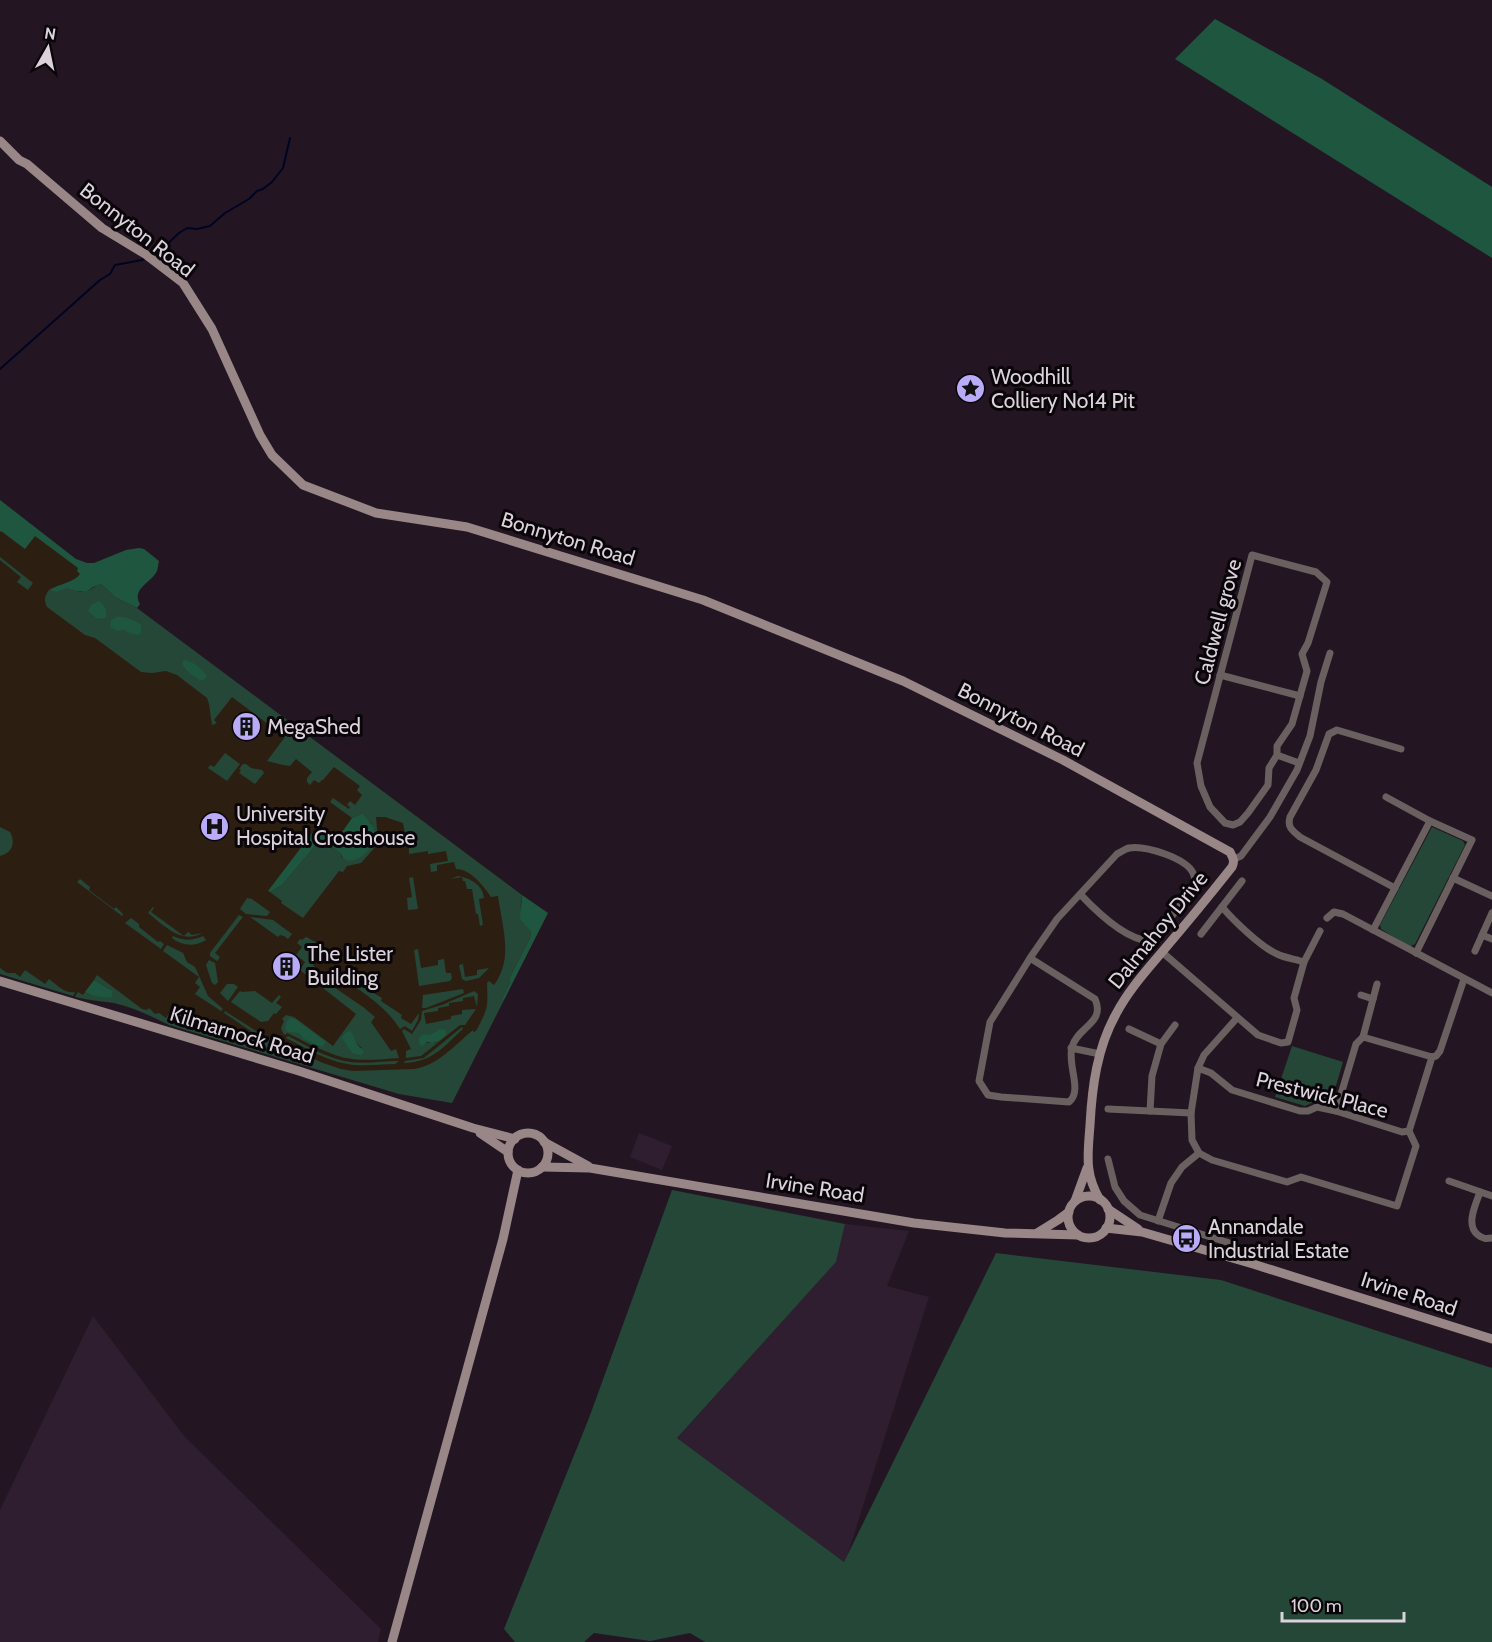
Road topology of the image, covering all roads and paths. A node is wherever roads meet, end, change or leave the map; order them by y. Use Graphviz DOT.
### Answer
graph roads {
  1 [pos="0,141"];
  2 [pos="1330,653"];
  3 [pos="1220,675"];
  4 [pos="1300,696"];
  5 [pos="1401,749"];
  6 [pos="1277,755"];
  7 [pos="1299,763"];
  8 [pos="1386,797"];
  9 [pos="1430,821"];
  10 [pos="1234,859"];
  11 [pos="1453,878"];
  12 [pos="1242,882"];
  13 [pos="1395,888"];
  14 [pos="1080,894"];
  15 [pos="1492,896"];
  16 [pos="1222,907"];
  17 [pos="1492,913"];
  18 [pos="1327,918"];
  19 [pos="1373,930"];
  20 [pos="1320,931"];
  21 [pos="1201,934"];
  22 [pos="1482,935"];
  23 [pos="1492,939"];
  24 [pos="1474,951"];
  25 [pos="1162,952"];
  26 [pos="1416,953"];
  27 [pos="1030,958"];
  28 [pos="1304,962"];
  29 [pos="1464,979"];
  30 [pos="0,981"];
  31 [pos="1377,984"];
  32 [pos="1492,993"];
  33 [pos="1361,995"];
  34 [pos="1372,999"];
  35 [pos="1237,1018"];
  36 [pos="1175,1025"];
  37 [pos="1129,1029"];
  38 [pos="1363,1037"];
  39 [pos="1161,1044"];
  40 [pos="1071,1048"];
  41 [pos="1100,1054"];
  42 [pos="1432,1058"];
  43 [pos="1198,1068"];
  44 [pos="1108,1109"];
  45 [pos="1150,1111"];
  46 [pos="1336,1111"];
  47 [pos="1191,1113"];
  48 [pos="473,1128"];
  49 [pos="1409,1131"];
  50 [pos="514,1139"];
  51 [pos="544,1142"];
  52 [pos="508,1152"];
  53 [pos="1199,1153"];
  54 [pos="1108,1160"];
  55 [pos="1088,1166"];
  56 [pos="542,1167"];
  57 [pos="590,1167"];
  58 [pos="518,1170"];
  59 [pos="1449,1181"];
  60 [pos="1480,1192"];
  61 [pos="1492,1196"];
  62 [pos="1100,1200"];
  63 [pos="1076,1201"];
  64 [pos="1108,1209"];
  65 [pos="1069,1212"];
  66 [pos="1158,1221"];
  67 [pos="1107,1228"];
  68 [pos="1142,1232"];
  69 [pos="1036,1233"];
  70 [pos="1078,1234"];
  71 [pos="1492,1238"];
  72 [pos="1233,1244"];
  73 [pos="1492,1340"];
  74 [pos="392,1642"];
  1 -- 10 [label="main road, Bonnyton Road"];
  2 -- 7 [label="street"];
  3 -- 4 [label="street, Caldwell grove"];
  3 -- 4 [label="street, Caldwell grove"];
  3 -- 6 [label="street, Caldwell grove"];
  4 -- 6 [label="street, Caldwell grove"];
  5 -- 13 [label="street"];
  6 -- 7 [label="street"];
  7 -- 10 [label="street"];
  8 -- 9 [label="street"];
  9 -- 11 [label="street"];
  9 -- 13 [label="street"];
  10 -- 25 [label="main road, Dalmahoy Drive"];
  11 -- 15 [label="street"];
  11 -- 26 [label="street"];
  12 -- 16 [label="street"];
  13 -- 19 [label="street"];
  14 -- 14 [label="street"];
  14 -- 27 [label="street"];
  16 -- 21 [label="street"];
  16 -- 28 [label="street"];
  17 -- 22 [label="street"];
  18 -- 19 [label="street"];
  19 -- 26 [label="street"];
  20 -- 28 [label="street"];
  22 -- 23 [label="street"];
  22 -- 24 [label="street"];
  25 -- 35 [label="street"];
  25 -- 41 [label="main road, Dalmahoy Drive"];
  26 -- 29 [label="street"];
  27 -- 40 [label="street"];
  27 -- 40 [label="street"];
  28 -- 35 [label="street"];
  29 -- 32 [label="street"];
  29 -- 42 [label="street"];
  30 -- 48 [label="main road, Kilmarnock Road"];
  31 -- 34 [label="street"];
  33 -- 34 [label="street"];
  34 -- 38 [label="street"];
  35 -- 43 [label="street"];
  36 -- 39 [label="street"];
  37 -- 39 [label="street"];
  38 -- 42 [label="street"];
  38 -- 46 [label="street"];
  39 -- 45 [label="street"];
  40 -- 41 [label="street"];
  41 -- 55 [label="main road, Dalmahoy Drive"];
  42 -- 49 [label="street"];
  43 -- 46 [label="street, Prestwick Place"];
  43 -- 47 [label="street"];
  44 -- 45 [label="street"];
  45 -- 47 [label="street"];
  46 -- 49 [label="street, Prestwick Place"];
  47 -- 53 [label="street"];
  48 -- 50 [label="main road, Kilmarnock Road"];
  48 -- 52 [label="main road, Kilmarnock Road"];
  49 -- 53 [label="street"];
  50 -- 51 [label="main road"];
  50 -- 52 [label="main road"];
  51 -- 56 [label="main road"];
  51 -- 57 [label="main road, Irvine Road"];
  52 -- 58 [label="main road"];
  53 -- 66 [label="street"];
  54 -- 66 [label="street"];
  55 -- 62 [label="main road"];
  55 -- 63 [label="main road"];
  56 -- 57 [label="main road, Irvine Road"];
  56 -- 58 [label="main road"];
  57 -- 69 [label="main road, Irvine Road"];
  58 -- 74 [label="main road"];
  59 -- 60 [label="street"];
  60 -- 61 [label="street"];
  60 -- 71 [label="street"];
  62 -- 63 [label="main road"];
  62 -- 64 [label="main road"];
  63 -- 65 [label="main road"];
  64 -- 67 [label="main road"];
  64 -- 68 [label="main road"];
  65 -- 69 [label="main road"];
  65 -- 70 [label="main road"];
  66 -- 72 [label="street"];
  67 -- 68 [label="main road"];
  67 -- 70 [label="main road"];
  68 -- 73 [label="main road, Irvine Road"];
  69 -- 70 [label="main road, Irvine Road"];
}
